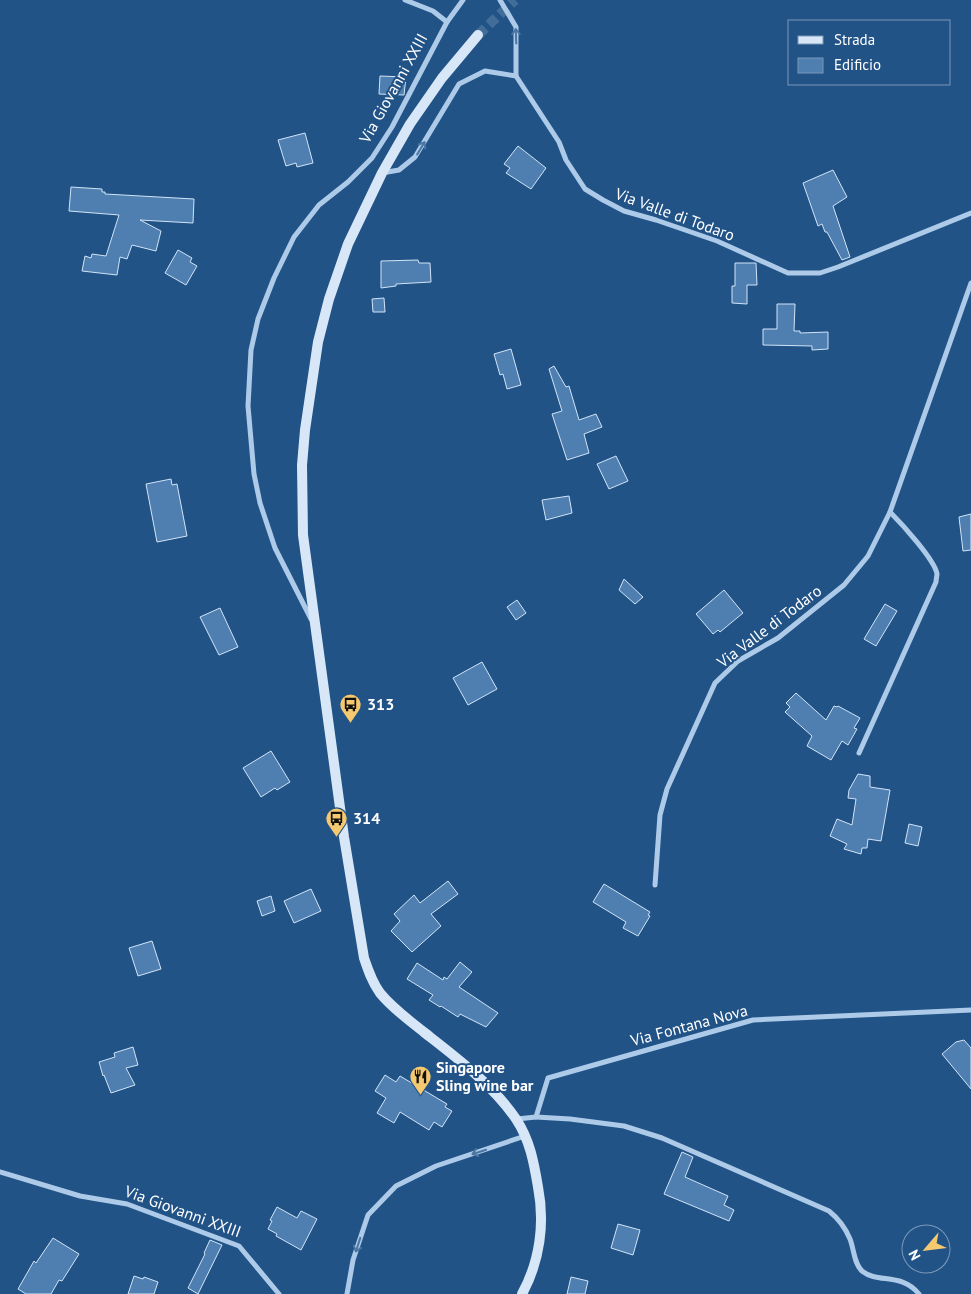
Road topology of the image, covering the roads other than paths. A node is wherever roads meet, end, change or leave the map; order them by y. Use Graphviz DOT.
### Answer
graph roads {
  1 [pos="405,0"];
  2 [pos="463,0"];
  3 [pos="500,0"];
  4 [pos="447,22"];
  5 [pos="478,35"];
  6 [pos="516,76"];
  7 [pos="382,173"];
  8 [pos="971,213"];
  9 [pos="971,283"];
  10 [pos="890,512"];
  11 [pos="314,624"];
  12 [pos="860,754"];
  13 [pos="655,885"];
  14 [pos="971,1010"];
  15 [pos="536,1117"];
  16 [pos="516,1119"];
  17 [pos="525,1136"];
  18 [pos="0,1172"];
  19 [pos="279,1294"];
  20 [pos="348,1294"];
  21 [pos="522,1294"];
  22 [pos="919,1294"];
  1 -- 4 [label="street"];
  2 -- 4 [label="street, Via Giovanni XXIII"];
  6 -- 3 [label="street, one-way"];
  4 -- 11 [label="street, Via Giovanni XXIII"];
  5 -- 7 [label="main road, Via Giovanni XXIII"];
  7 -- 6 [label="street, one-way"];
  6 -- 8 [label="street, Via Valle di Todaro"];
  7 -- 11 [label="main road, Via Giovanni XXIII"];
  9 -- 10 [label="street, Via Valle di Todaro"];
  10 -- 12 [label="street"];
  10 -- 13 [label="street, Via Valle di Todaro"];
  11 -- 16 [label="main road, Via Giovanni XXIII"];
  14 -- 15 [label="street, Via Fontana Nova"];
  15 -- 16 [label="street"];
  15 -- 22 [label="street"];
  16 -- 17 [label="main road, Via Giovanni XXIII"];
  17 -- 20 [label="street, one-way"];
  17 -- 21 [label="main road, Via Giovanni XXIII"];
  18 -- 19 [label="street, Via Giovanni XXIII"];
}
